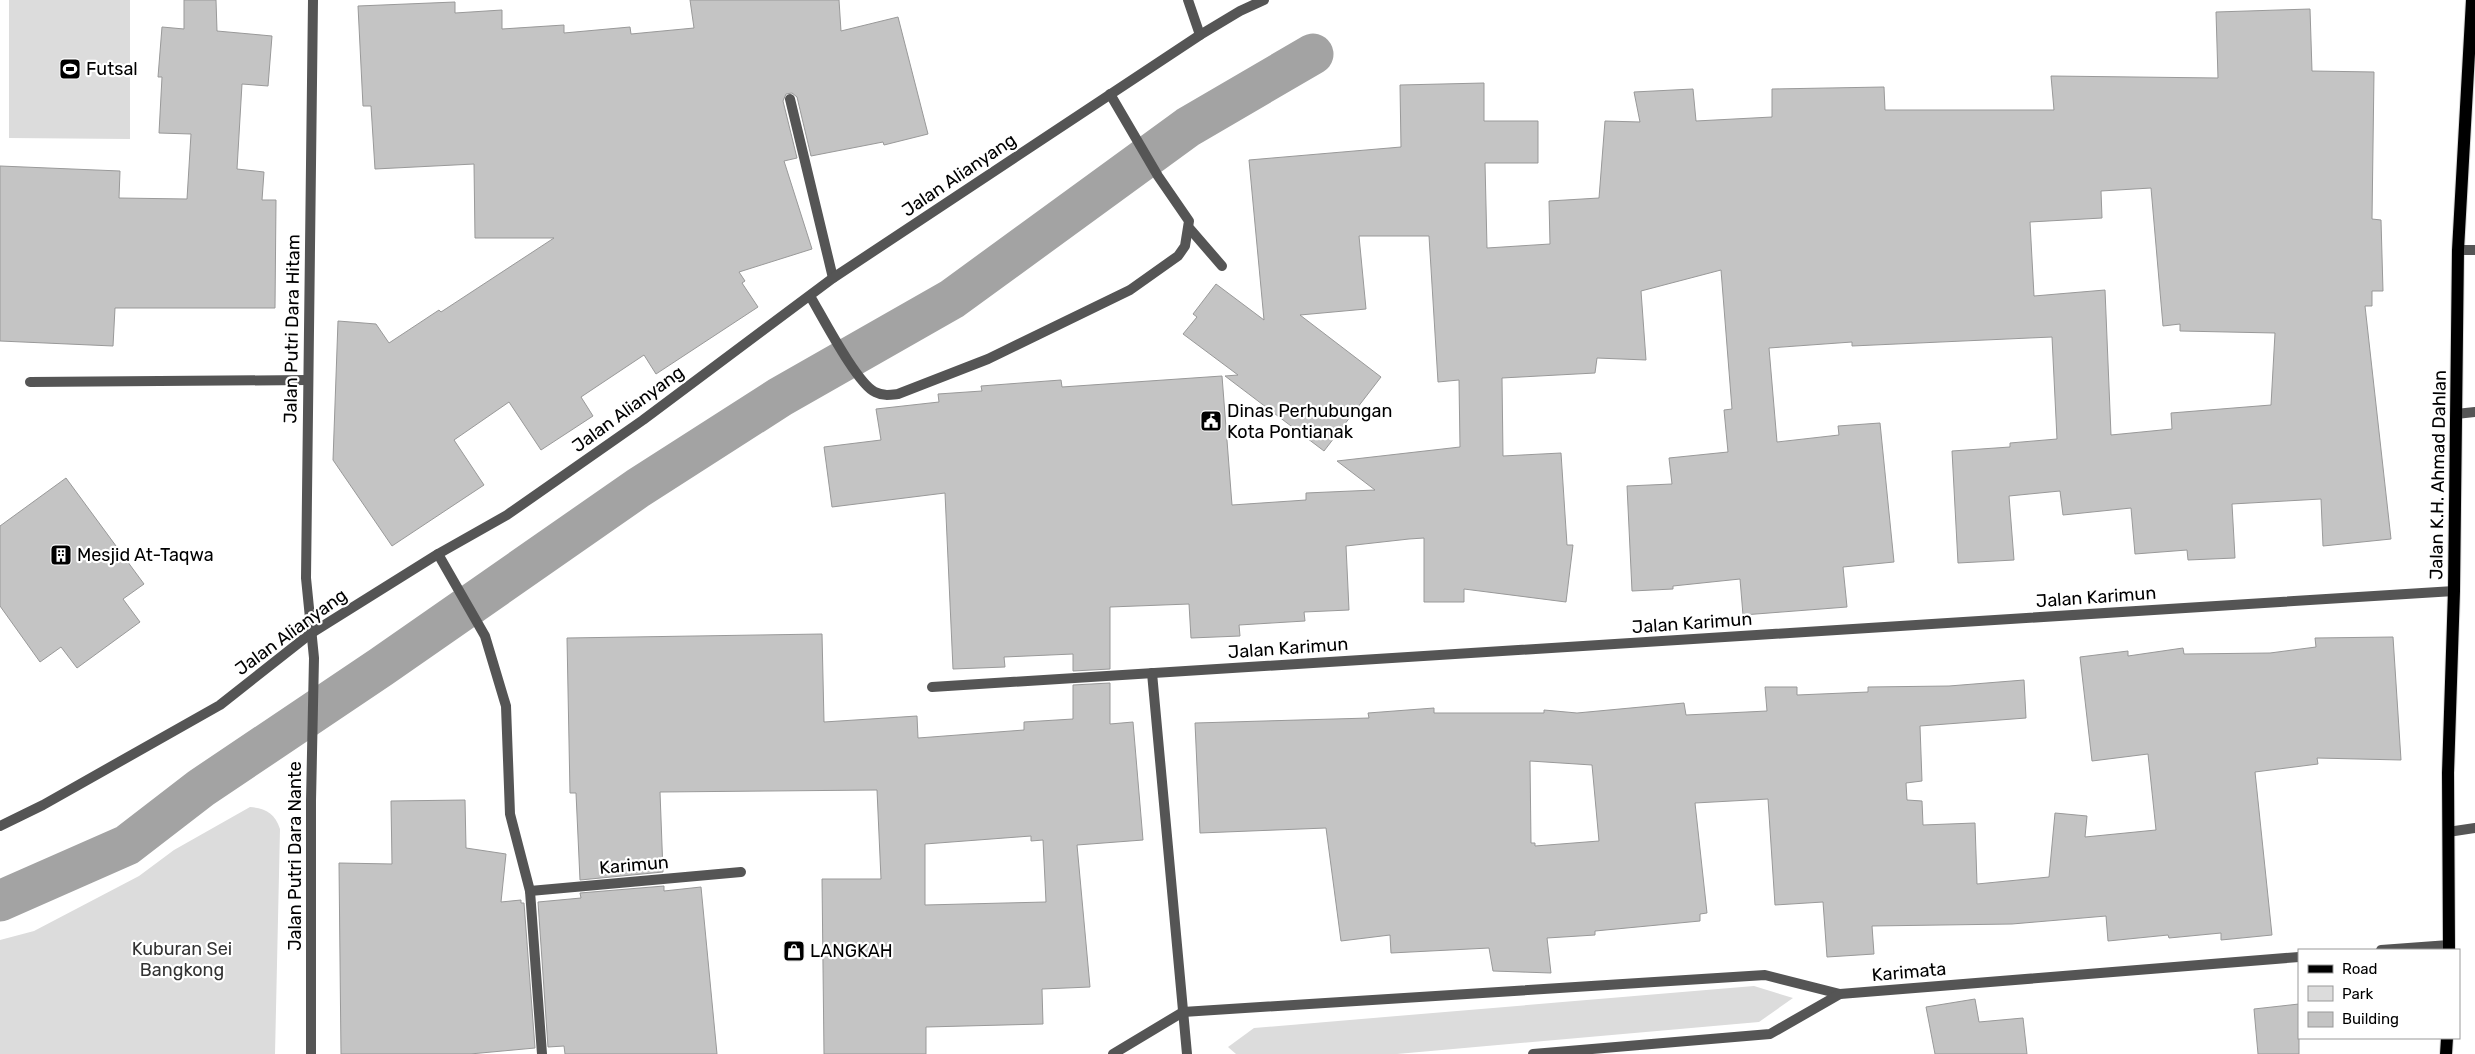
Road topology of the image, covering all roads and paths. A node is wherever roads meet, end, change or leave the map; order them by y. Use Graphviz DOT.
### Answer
graph roads {
  1 [pos="313,0"];
  2 [pos="1188,0"];
  3 [pos="1264,0"];
  4 [pos="2472,0"];
  5 [pos="1200,35"];
  6 [pos="1110,94"];
  7 [pos="790,99"];
  8 [pos="1190,229"];
  9 [pos="2458,250"];
  10 [pos="2475,250"];
  11 [pos="1222,266"];
  12 [pos="833,278"];
  13 [pos="810,296"];
  14 [pos="308,380"];
  15 [pos="30,382"];
  16 [pos="2475,412"];
  17 [pos="2456,414"];
  18 [pos="438,554"];
  19 [pos="2454,591"];
  20 [pos="310,634"];
  21 [pos="314,658"];
  22 [pos="1152,673"];
  23 [pos="932,687"];
  24 [pos="0,826"];
  25 [pos="2475,828"];
  26 [pos="2448,832"];
  27 [pos="741,872"];
  28 [pos="530,891"];
  29 [pos="2449,948"];
  30 [pos="2415,949"];
  31 [pos="2298,957"];
  32 [pos="1840,994"];
  33 [pos="1183,1012"];
  34 [pos="2447,1039"];
  35 [pos="311,1054"];
  36 [pos="542,1054"];
  37 [pos="1113,1054"];
  38 [pos="1187,1054"];
  39 [pos="1533,1054"];
  40 [pos="2446,1054"];
  1 -- 14 [label="street, Jalan Putri Dara Hitam"];
  2 -- 5 [label="street"];
  3 -- 5 [label="street, Jalan Alianyang"];
  4 -- 9 [label="main road, Jalan K.H. Ahmad Dahlan"];
  5 -- 6 [label="street, Jalan Alianyang"];
  6 -- 8 [label="street"];
  6 -- 12 [label="street, Jalan Alianyang"];
  7 -- 12 [label="street"];
  8 -- 11 [label="street"];
  8 -- 13 [label="street"];
  9 -- 10 [label="street"];
  9 -- 17 [label="main road, Jalan K.H. Ahmad Dahlan"];
  12 -- 13 [label="street, Jalan Alianyang"];
  13 -- 18 [label="street, Jalan Alianyang"];
  14 -- 15 [label="street"];
  14 -- 20 [label="street, Jalan Putri Dara Hitam"];
  16 -- 17 [label="street"];
  17 -- 19 [label="main road, Jalan K.H. Ahmad Dahlan"];
  18 -- 20 [label="street, Jalan Alianyang"];
  18 -- 28 [label="street"];
  19 -- 22 [label="street, Jalan Karimun"];
  19 -- 26 [label="main road, Jalan K.H. Ahmad Dahlan"];
  20 -- 21 [label="street, Jalan Putri Dara Hitam"];
  20 -- 24 [label="street, Jalan Alianyang"];
  21 -- 35 [label="street, Jalan Putri Dara Nante"];
  22 -- 23 [label="street, Jalan Karimun"];
  22 -- 33 [label="street"];
  25 -- 26 [label="street"];
  26 -- 29 [label="main road, Jalan K.H. Ahmad Dahlan"];
  27 -- 28 [label="street, Karimun"];
  28 -- 36 [label="street"];
  29 -- 30 [label="street"];
  31 -- 32 [label="street, Karimata"];
  32 -- 33 [label="street"];
  32 -- 39 [label="street, Karimata"];
  33 -- 37 [label="street"];
  33 -- 38 [label="street"];
  34 -- 40 [label="main road"];
}
